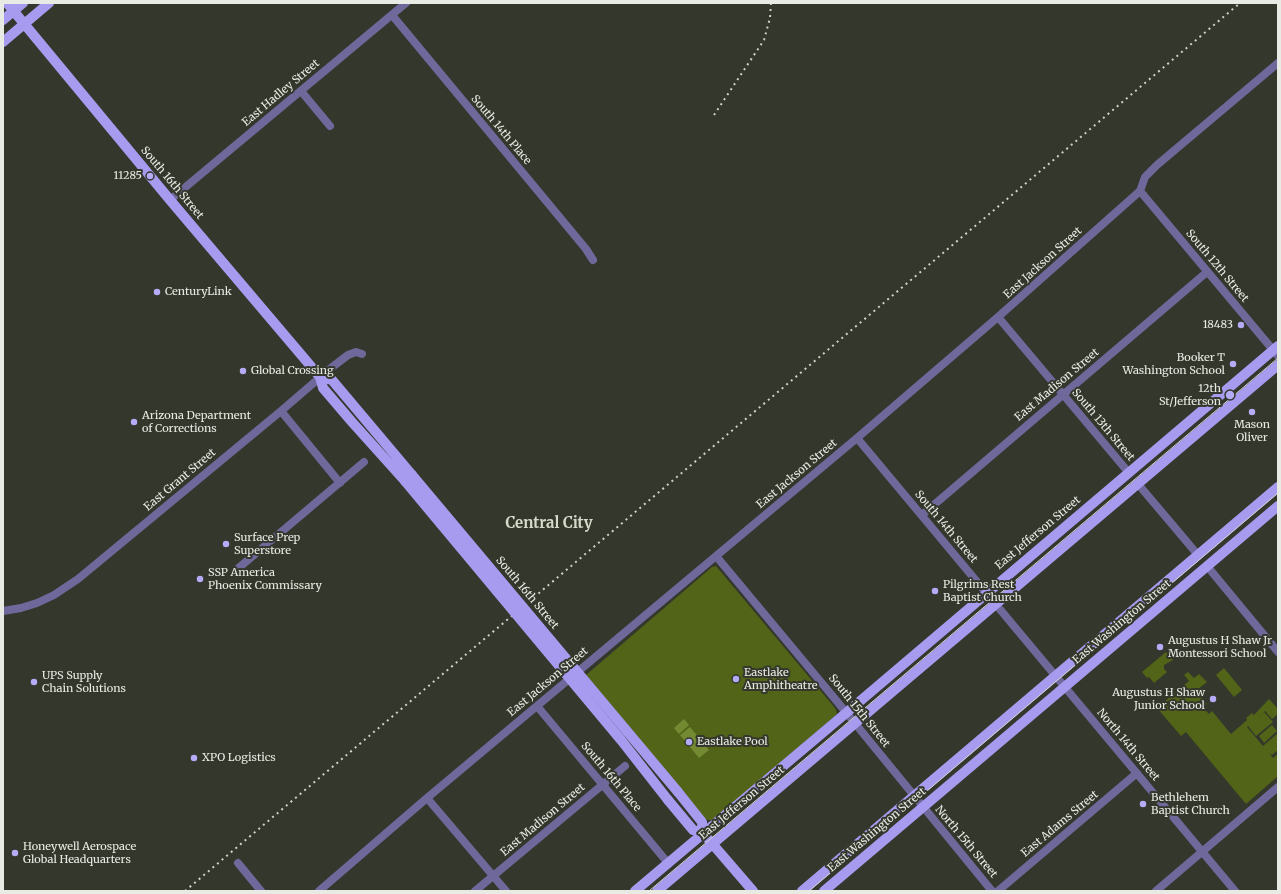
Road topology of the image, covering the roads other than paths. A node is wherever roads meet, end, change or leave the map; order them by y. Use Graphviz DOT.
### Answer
graph roads {
  1 [pos="23,3"];
  2 [pos="49,3"];
  3 [pos="406,3"];
  4 [pos="11,7"];
  5 [pos="392,15"];
  6 [pos="3,20"];
  7 [pos="25,24"];
  8 [pos="3,42"];
  9 [pos="1278,63"];
  10 [pos="301,91"];
  11 [pos="330,126"];
  12 [pos="1140,191"];
  13 [pos="170,200"];
  14 [pos="593,260"];
  15 [pos="1207,272"];
  16 [pos="998,317"];
  17 [pos="1276,350"];
  18 [pos="362,354"];
  19 [pos="1278,366"];
  20 [pos="320,377"];
  21 [pos="1063,394"];
  22 [pos="281,411"];
  23 [pos="857,438"];
  24 [pos="364,462"];
  25 [pos="1129,473"];
  26 [pos="409,478"];
  27 [pos="340,483"];
  28 [pos="1138,484"];
  29 [pos="1278,487"];
  30 [pos="1114,503"];
  31 [pos="1278,505"];
  32 [pos="922,515"];
  33 [pos="1055,535"];
  34 [pos="1219,538"];
  35 [pos="1198,555"];
  36 [pos="716,556"];
  37 [pos="1207,566"];
  38 [pos="235,571"];
  39 [pos="987,593"];
  40 [pos="996,604"];
  41 [pos="3,611"];
  42 [pos="1278,652"];
  43 [pos="1056,676"];
  44 [pos="1065,686"];
  45 [pos="537,706"];
  46 [pos="846,713"];
  47 [pos="854,724"];
  48 [pos="842,734"];
  49 [pos="981,757"];
  50 [pos="625,766"];
  51 [pos="778,771"];
  52 [pos="1137,773"];
  53 [pos="603,785"];
  54 [pos="927,785"];
  55 [pos="1278,787"];
  56 [pos="914,796"];
  57 [pos="427,798"];
  58 [pos="923,807"];
  59 [pos="703,833"];
  60 [pos="713,844"];
  61 [pos="1202,851"];
  62 [pos="238,863"];
  63 [pos="668,863"];
  64 [pos="493,876"];
  65 [pos="261,891"];
  66 [pos="319,891"];
  67 [pos="475,891"];
  68 [pos="506,891"];
  69 [pos="635,891"];
  70 [pos="657,891"];
  71 [pos="753,891"];
  72 [pos="802,891"];
  73 [pos="824,891"];
  74 [pos="992,891"];
  75 [pos="998,891"];
  76 [pos="1156,891"];
  77 [pos="1235,891"];
  1 -- 4 [label="main road"];
  2 -- 7 [label="main road"];
  3 -- 5 [label="street, East Hadley Street"];
  4 -- 6 [label="main road"];
  4 -- 7 [label="main road, South 16th Street"];
  5 -- 10 [label="street, East Hadley Street"];
  5 -- 14 [label="street, South 14th Place"];
  7 -- 8 [label="main road"];
  7 -- 13 [label="main road, South 16th Street"];
  9 -- 12 [label="street, East Jackson Street"];
  10 -- 11 [label="street"];
  10 -- 13 [label="street, East Hadley Street"];
  12 -- 15 [label="street, South 12th Street"];
  12 -- 16 [label="street, East Jackson Street"];
  13 -- 20 [label="main road, South 16th Street"];
  15 -- 17 [label="street, South 12th Street"];
  15 -- 21 [label="street, East Madison Street"];
  16 -- 21 [label="street, South 13th Street"];
  16 -- 23 [label="street, East Jackson Street"];
  17 -- 25 [label="main road, East Jefferson Street"];
  18 -- 20 [label="street, East Grant Street"];
  19 -- 28 [label="main road, East Jefferson Street"];
  20 -- 22 [label="street, East Grant Street"];
  20 -- 26 [label="main road, South 16th Street"];
  21 -- 25 [label="street, South 13th Street"];
  21 -- 32 [label="street, East Madison Street"];
  22 -- 27 [label="street"];
  22 -- 41 [label="street, East Grant Street"];
  23 -- 32 [label="street, South 14th Street"];
  23 -- 36 [label="street, East Jackson Street"];
  24 -- 27 [label="street"];
  25 -- 33 [label="main road, East Jefferson Street"];
  26 -- 59 [label="main road, South 16th Street, bridge"];
  26 -- 59 [label="main road, South 16th Street, bridge"];
  27 -- 38 [label="street"];
  28 -- 30 [label="main road, East Jefferson Street"];
  28 -- 35 [label="street"];
  29 -- 34 [label="main road, East Washington Street"];
  30 -- 33 [label="main road"];
  30 -- 40 [label="main road, East Jefferson Street"];
  31 -- 34 [label="main road, East Washington Street"];
  31 -- 37 [label="main road, East Washington Street"];
  32 -- 39 [label="street, South 14th Street"];
  33 -- 39 [label="main road, East Jefferson Street"];
  34 -- 35 [label="main road, East Washington Street"];
  35 -- 43 [label="main road, East Washington Street"];
  36 -- 45 [label="street, East Jackson Street"];
  36 -- 46 [label="street, South 15th Street"];
  37 -- 42 [label="street"];
  37 -- 44 [label="main road, East Washington Street"];
  39 -- 40 [label="street, South 14th Street"];
  39 -- 46 [label="main road, East Jefferson Street"];
  40 -- 43 [label="street, South 14th Street"];
  40 -- 47 [label="main road, East Jefferson Street"];
  43 -- 44 [label="street, South 14th Street"];
  43 -- 54 [label="main road, East Washington Street"];
  44 -- 49 [label="main road, East Washington Street"];
  44 -- 52 [label="street, North 14th Street"];
  45 -- 53 [label="street, South 16th Place"];
  45 -- 57 [label="street, East Jackson Street"];
  46 -- 47 [label="street, South 15th Street"];
  46 -- 51 [label="main road, East Jefferson Street"];
  47 -- 48 [label="main road, East Jefferson Street"];
  47 -- 56 [label="street, South 15th Street"];
  48 -- 51 [label="main road, East Jefferson Street"];
  48 -- 60 [label="main road, East Jefferson Street"];
  49 -- 54 [label="main road, East Washington Street"];
  49 -- 58 [label="main road, East Washington Street"];
  50 -- 53 [label="street, East Madison Street"];
  51 -- 59 [label="main road, East Jefferson Street"];
  52 -- 61 [label="street, North 14th Street"];
  52 -- 75 [label="street, East Adams Street"];
  53 -- 63 [label="street, South 16th Place"];
  53 -- 64 [label="street, East Madison Street"];
  54 -- 56 [label="main road, East Washington Street"];
  55 -- 61 [label="street"];
  56 -- 58 [label="street, South 15th Street"];
  56 -- 72 [label="main road, East Washington Street"];
  57 -- 64 [label="street"];
  57 -- 66 [label="street, East Jackson Street"];
  58 -- 73 [label="main road, East Washington Street"];
  58 -- 74 [label="street, North 15th Street"];
  59 -- 60 [label="main road, South 16th Street"];
  59 -- 63 [label="main road, East Jefferson Street"];
  60 -- 70 [label="main road, East Jefferson Street"];
  60 -- 71 [label="main road, South 16th Street"];
  61 -- 76 [label="street"];
  61 -- 77 [label="street, North 14th Street"];
  62 -- 65 [label="street"];
  63 -- 69 [label="main road, East Jefferson Street"];
  64 -- 67 [label="street, East Madison Street"];
  64 -- 68 [label="street"];
}
